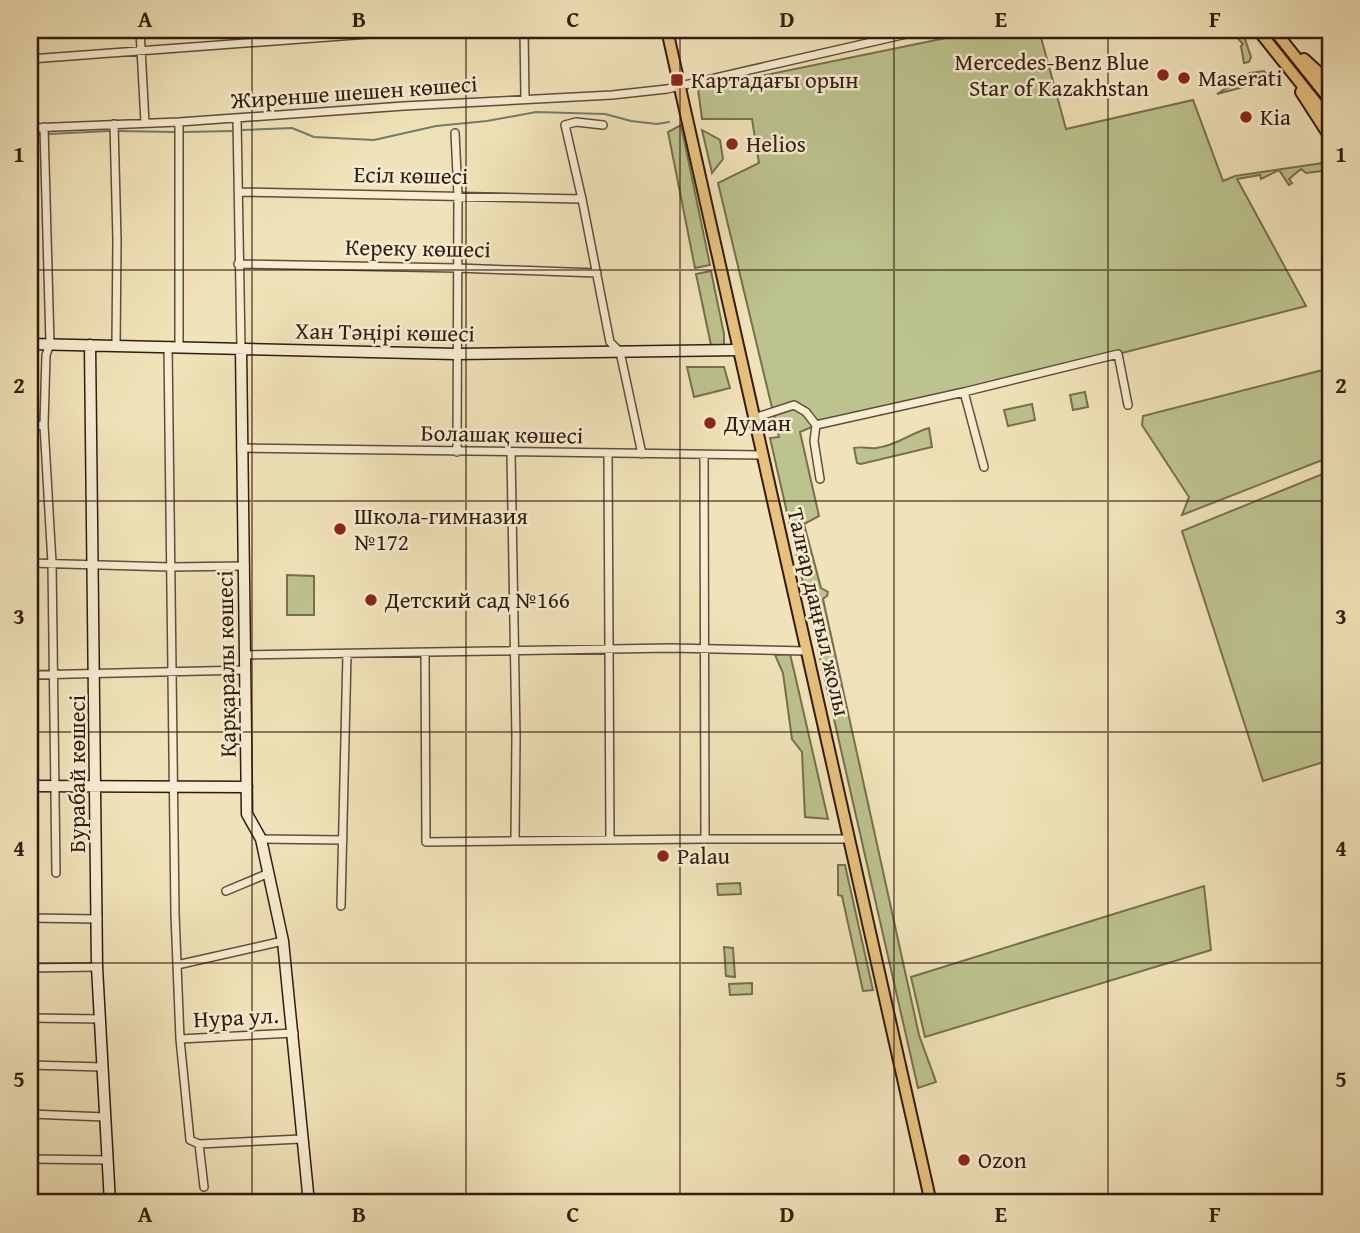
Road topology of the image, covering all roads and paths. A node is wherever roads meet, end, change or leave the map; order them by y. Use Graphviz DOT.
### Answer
graph roads {
  1 [pos="140,30"];
  2 [pos="423,30"];
  3 [pos="524,30"];
  4 [pos="667,30"];
  5 [pos="924,30"];
  6 [pos="1258,30"];
  7 [pos="1276,33"];
  8 [pos="1271,45"];
  9 [pos="142,52"];
  10 [pos="30,59"];
  11 [pos="1330,83"];
  12 [pos="679,84"];
  13 [pos="526,99"];
  14 [pos="1330,100"];
  15 [pos="237,118"];
  16 [pos="1330,120"];
  17 [pos="179,122"];
  18 [pos="145,123"];
  19 [pos="114,124"];
  20 [pos="603,125"];
  21 [pos="44,127"];
  22 [pos="30,128"];
  23 [pos="455,132"];
  24 [pos="1330,137"];
  25 [pos="239,192"];
  26 [pos="457,195"];
  27 [pos="582,199"];
  28 [pos="238,264"];
  29 [pos="457,268"];
  30 [pos="597,273"];
  31 [pos="30,344"];
  32 [pos="50,344"];
  33 [pos="90,345"];
  34 [pos="116,345"];
  35 [pos="174,346"];
  36 [pos="241,348"];
  37 [pos="738,350"];
  38 [pos="620,352"];
  39 [pos="456,354"];
  40 [pos="964,391"];
  41 [pos="1128,404"];
  42 [pos="754,418"];
  43 [pos="44,425"];
  44 [pos="816,425"];
  45 [pos="30,426"];
  46 [pos="241,448"];
  47 [pos="457,452"];
  48 [pos="511,453"];
  49 [pos="642,454"];
  50 [pos="608,455"];
  51 [pos="704,455"];
  52 [pos="762,455"];
  53 [pos="984,467"];
  54 [pos="820,480"];
  55 [pos="30,563"];
  56 [pos="52,563"];
  57 [pos="94,565"];
  58 [pos="244,566"];
  59 [pos="171,567"];
  60 [pos="704,648"];
  61 [pos="609,649"];
  62 [pos="514,650"];
  63 [pos="806,651"];
  64 [pos="425,653"];
  65 [pos="347,654"];
  66 [pos="246,655"];
  67 [pos="246,670"];
  68 [pos="173,671"];
  69 [pos="95,672"];
  70 [pos="54,673"];
  71 [pos="30,675"];
  72 [pos="173,785"];
  73 [pos="30,786"];
  74 [pos="54,787"];
  75 [pos="94,787"];
  76 [pos="247,787"];
  77 [pos="261,839"];
  78 [pos="705,839"];
  79 [pos="849,839"];
  80 [pos="343,840"];
  81 [pos="610,840"];
  82 [pos="516,841"];
  83 [pos="56,873"];
  84 [pos="269,873"];
  85 [pos="226,891"];
  86 [pos="341,906"];
  87 [pos="30,918"];
  88 [pos="98,919"];
  89 [pos="283,941"];
  90 [pos="177,965"];
  91 [pos="97,967"];
  92 [pos="30,968"];
  93 [pos="30,1018"];
  94 [pos="101,1019"];
  95 [pos="294,1033"];
  96 [pos="180,1039"];
  97 [pos="30,1065"];
  98 [pos="103,1067"];
  99 [pos="30,1114"];
  100 [pos="105,1118"];
  101 [pos="301,1139"];
  102 [pos="198,1144"];
  103 [pos="30,1159"];
  104 [pos="108,1160"];
  105 [pos="204,1187"];
  106 [pos="110,1203"];
  107 [pos="309,1203"];
  108 [pos="931,1203"];
  1 -- 9 [label="street"];
  2 -- 9 [label="street"];
  3 -- 13 [label="street"];
  4 -- 12 [label="main road, Талғар даңғыл жолы"];
  5 -- 12 [label="street, Жиренше шешен көшесі"];
  6 -- 8 [label="main road"];
  7 -- 11 [label="main road"];
  7 -- 14 [label="main road"];
  8 -- 16 [label="main road"];
  8 -- 24 [label="main road"];
  9 -- 10 [label="street"];
  9 -- 18 [label="street"];
  12 -- 13 [label="street, Жиренше шешен көшесі"];
  12 -- 37 [label="main road, Талғар даңғыл жолы"];
  13 -- 15 [label="street, Жиренше шешен көшесі"];
  15 -- 17 [label="street, Жиренше шешен көшесі"];
  15 -- 25 [label="street, Қарқаралы көшесі"];
  17 -- 18 [label="street, Жиренше шешен көшесі"];
  17 -- 35 [label="street"];
  18 -- 19 [label="street, Жиренше шешен көшесі"];
  19 -- 21 [label="street, Жиренше шешен көшесі"];
  19 -- 34 [label="street"];
  20 -- 27 [label="street"];
  21 -- 22 [label="street, Жиренше шешен көшесі"];
  21 -- 32 [label="street"];
  23 -- 26 [label="street"];
  25 -- 26 [label="street, Есіл көшесі"];
  25 -- 28 [label="street, Қарқаралы көшесі"];
  26 -- 27 [label="street, Есіл көшесі"];
  26 -- 29 [label="street"];
  27 -- 30 [label="street"];
  28 -- 29 [label="street, Кереку көшесі"];
  28 -- 36 [label="street, Қарқаралы көшесі"];
  29 -- 30 [label="street, Кереку көшесі"];
  29 -- 39 [label="street"];
  30 -- 38 [label="street"];
  31 -- 32 [label="street, Хан Тәңірі көшесі"];
  32 -- 33 [label="street, Хан Тәңірі көшесі"];
  32 -- 43 [label="street"];
  33 -- 34 [label="street, Хан Тәңірі көшесі"];
  33 -- 57 [label="street, Бурабай көшесі"];
  34 -- 35 [label="street, Хан Тәңірі көшесі"];
  35 -- 36 [label="street, Хан Тәңірі көшесі"];
  35 -- 59 [label="street"];
  36 -- 39 [label="street, Хан Тәңірі көшесі"];
  36 -- 46 [label="street, Қарқаралы көшесі"];
  37 -- 38 [label="street, Хан Тәңірі көшесі"];
  37 -- 42 [label="main road, Талғар даңғыл жолы"];
  38 -- 39 [label="street, Хан Тәңірі көшесі"];
  38 -- 49 [label="street"];
  39 -- 47 [label="street"];
  40 -- 41 [label="street"];
  40 -- 44 [label="street"];
  40 -- 53 [label="street"];
  42 -- 44 [label="street"];
  42 -- 52 [label="main road, Талғар даңғыл жолы"];
  43 -- 45 [label="street"];
  43 -- 56 [label="street"];
  44 -- 54 [label="street"];
  46 -- 47 [label="street, Болашақ көшесі"];
  46 -- 58 [label="street, Қарқаралы көшесі"];
  47 -- 48 [label="street, Болашақ көшесі"];
  48 -- 50 [label="street, Болашақ көшесі"];
  48 -- 62 [label="street"];
  49 -- 50 [label="street, Болашақ көшесі"];
  49 -- 51 [label="street, Болашақ көшесі"];
  50 -- 61 [label="street"];
  51 -- 52 [label="street, Болашақ көшесі"];
  51 -- 60 [label="street"];
  52 -- 63 [label="main road, Талғар даңғыл жолы"];
  55 -- 56 [label="street"];
  56 -- 57 [label="street"];
  56 -- 70 [label="street"];
  57 -- 59 [label="street"];
  57 -- 69 [label="street, Бурабай көшесі"];
  58 -- 59 [label="street"];
  58 -- 66 [label="street, Қарқаралы көшесі"];
  59 -- 68 [label="street"];
  60 -- 61 [label="street"];
  60 -- 63 [label="street"];
  60 -- 78 [label="street"];
  61 -- 62 [label="street"];
  61 -- 81 [label="street"];
  62 -- 64 [label="street"];
  62 -- 82 [label="street"];
  63 -- 79 [label="main road, Талғар даңғыл жолы"];
  64 -- 65 [label="street"];
  64 -- 82 [label="street"];
  65 -- 66 [label="street"];
  65 -- 80 [label="street"];
  66 -- 67 [label="street, Қарқаралы көшесі"];
  67 -- 68 [label="street"];
  67 -- 76 [label="street, Қарқаралы көшесі"];
  68 -- 69 [label="street"];
  68 -- 72 [label="street"];
  69 -- 70 [label="street"];
  69 -- 75 [label="street, Бурабай көшесі"];
  70 -- 71 [label="street"];
  70 -- 74 [label="street"];
  72 -- 75 [label="street"];
  72 -- 76 [label="street"];
  72 -- 90 [label="street"];
  73 -- 74 [label="street"];
  74 -- 75 [label="street"];
  74 -- 83 [label="street"];
  75 -- 88 [label="street, Бурабай көшесі"];
  76 -- 77 [label="street, Қарқаралы көшесі"];
  77 -- 80 [label="street"];
  77 -- 84 [label="street, Қарқаралы көшесі"];
  78 -- 79 [label="street"];
  78 -- 81 [label="street"];
  79 -- 108 [label="main road, Талғар даңғыл жолы"];
  80 -- 86 [label="street"];
  81 -- 82 [label="street"];
  84 -- 85 [label="street"];
  84 -- 89 [label="street, Қарқаралы көшесі"];
  87 -- 88 [label="street"];
  88 -- 91 [label="street, Бурабай көшесі"];
  89 -- 90 [label="street"];
  89 -- 95 [label="street, Қарқаралы көшесі"];
  90 -- 96 [label="street"];
  91 -- 92 [label="street"];
  91 -- 94 [label="street, Бурабай көшесі"];
  93 -- 94 [label="street"];
  94 -- 98 [label="street, Бурабай көшесі"];
  95 -- 96 [label="street, Нура ул."];
  95 -- 101 [label="street, Қарқаралы көшесі"];
  96 -- 102 [label="street"];
  97 -- 98 [label="street"];
  98 -- 100 [label="street, Бурабай көшесі"];
  99 -- 100 [label="street"];
  100 -- 104 [label="street, Бурабай көшесі"];
  101 -- 102 [label="street"];
  101 -- 107 [label="street, Қарқаралы көшесі"];
  102 -- 105 [label="street"];
  103 -- 104 [label="street"];
  104 -- 106 [label="street, Бурабай көшесі"];
}
